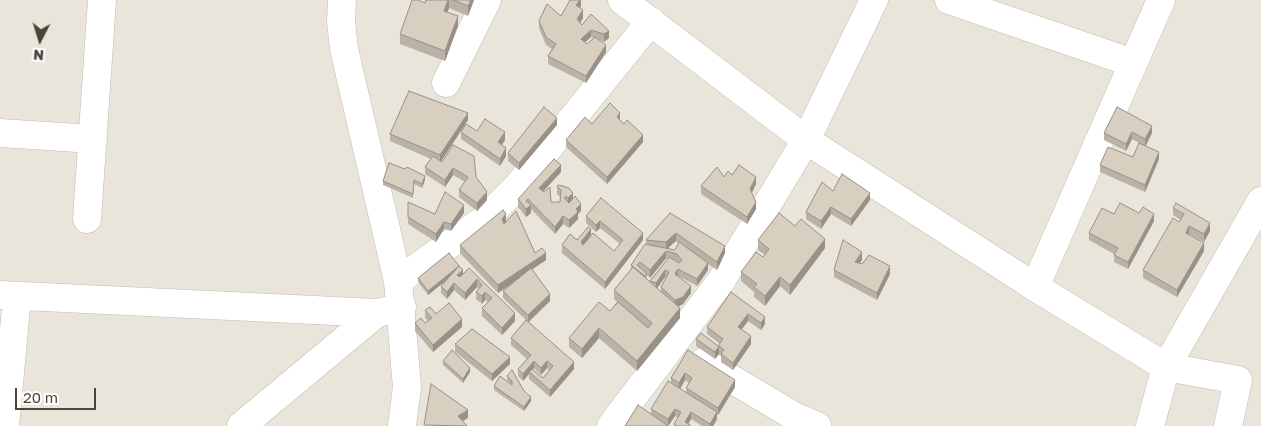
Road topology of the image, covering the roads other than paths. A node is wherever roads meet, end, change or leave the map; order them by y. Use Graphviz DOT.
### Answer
graph roads {
  1 [pos="102,0"];
  2 [pos="342,0"];
  3 [pos="487,0"];
  4 [pos="622,0"];
  5 [pos="874,0"];
  6 [pos="949,0"];
  7 [pos="1160,0"];
  8 [pos="651,21"];
  9 [pos="1133,63"];
  10 [pos="446,83"];
  11 [pos="0,133"];
  12 [pos="93,139"];
  13 [pos="806,140"];
  14 [pos="1261,201"];
  15 [pos="87,219"];
  16 [pos="1035,287"];
  17 [pos="9,296"];
  18 [pos="392,300"];
  19 [pos="673,344"];
  20 [pos="1166,367"];
  21 [pos="801,423"];
  22 [pos="5,426"];
  23 [pos="241,426"];
  24 [pos="402,426"];
  25 [pos="610,426"];
  26 [pos="1150,426"];
  27 [pos="1228,426"];
  1 -- 12 [label="street"];
  2 -- 18 [label="street"];
  3 -- 10 [label="street"];
  4 -- 8 [label="street"];
  5 -- 13 [label="street"];
  6 -- 9 [label="street"];
  7 -- 9 [label="street"];
  8 -- 13 [label="street"];
  8 -- 18 [label="street"];
  9 -- 16 [label="street"];
  11 -- 12 [label="street"];
  12 -- 15 [label="street"];
  13 -- 16 [label="street"];
  13 -- 19 [label="street"];
  14 -- 20 [label="street"];
  16 -- 20 [label="street"];
  17 -- 18 [label="street"];
  17 -- 22 [label="street"];
  18 -- 23 [label="street"];
  18 -- 24 [label="street"];
  19 -- 21 [label="street"];
  19 -- 25 [label="street"];
  20 -- 26 [label="street"];
  20 -- 27 [label="street"];
}
